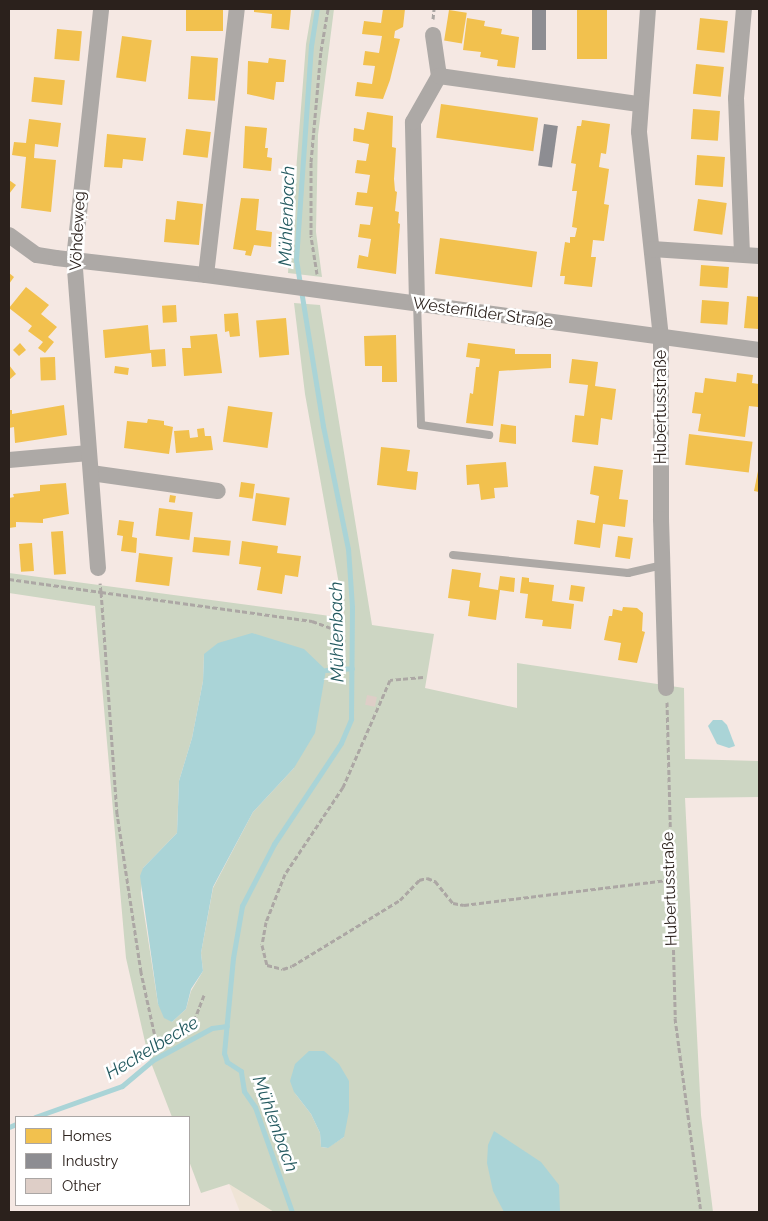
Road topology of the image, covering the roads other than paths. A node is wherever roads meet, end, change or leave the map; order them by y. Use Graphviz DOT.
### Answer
graph roads {
  1 [pos="101,9"];
  2 [pos="237,9"];
  3 [pos="648,9"];
  4 [pos="744,9"];
  5 [pos="433,35"];
  6 [pos="439,76"];
  7 [pos="639,104"];
  8 [pos="9,235"];
  9 [pos="652,249"];
  10 [pos="742,254"];
  11 [pos="759,256"];
  12 [pos="74,259"];
  13 [pos="206,275"];
  14 [pos="417,303"];
  15 [pos="661,338"];
  16 [pos="759,350"];
  17 [pos="489,435"];
  18 [pos="89,453"];
  19 [pos="9,460"];
  20 [pos="91,473"];
  21 [pos="218,491"];
  22 [pos="452,555"];
  23 [pos="662,565"];
  24 [pos="98,568"];
  25 [pos="666,688"];
  1 -- 12 [label="street, Vöhdeweg"];
  2 -- 13 [label="street"];
  3 -- 7 [label="street, Hubertusstraße"];
  4 -- 10 [label="street"];
  5 -- 6 [label="street"];
  6 -- 7 [label="street"];
  6 -- 14 [label="street"];
  7 -- 9 [label="street, Hubertusstraße"];
  8 -- 12 [label="street, Westerfilder Straße"];
  9 -- 10 [label="street"];
  9 -- 15 [label="street, Hubertusstraße"];
  10 -- 11 [label="street"];
  12 -- 13 [label="street, Westerfilder Straße"];
  12 -- 18 [label="street, Vöhdeweg"];
  13 -- 14 [label="street, Westerfilder Straße"];
  14 -- 15 [label="street, Westerfilder Straße"];
  14 -- 17 [label="lane"];
  15 -- 16 [label="street, Westerfilder Straße"];
  15 -- 23 [label="street, Hubertusstraße"];
  18 -- 19 [label="street"];
  18 -- 20 [label="street, Vöhdeweg"];
  20 -- 21 [label="street"];
  20 -- 24 [label="street, Vöhdeweg"];
  22 -- 23 [label="lane"];
  23 -- 25 [label="street, Hubertusstraße"];
}
